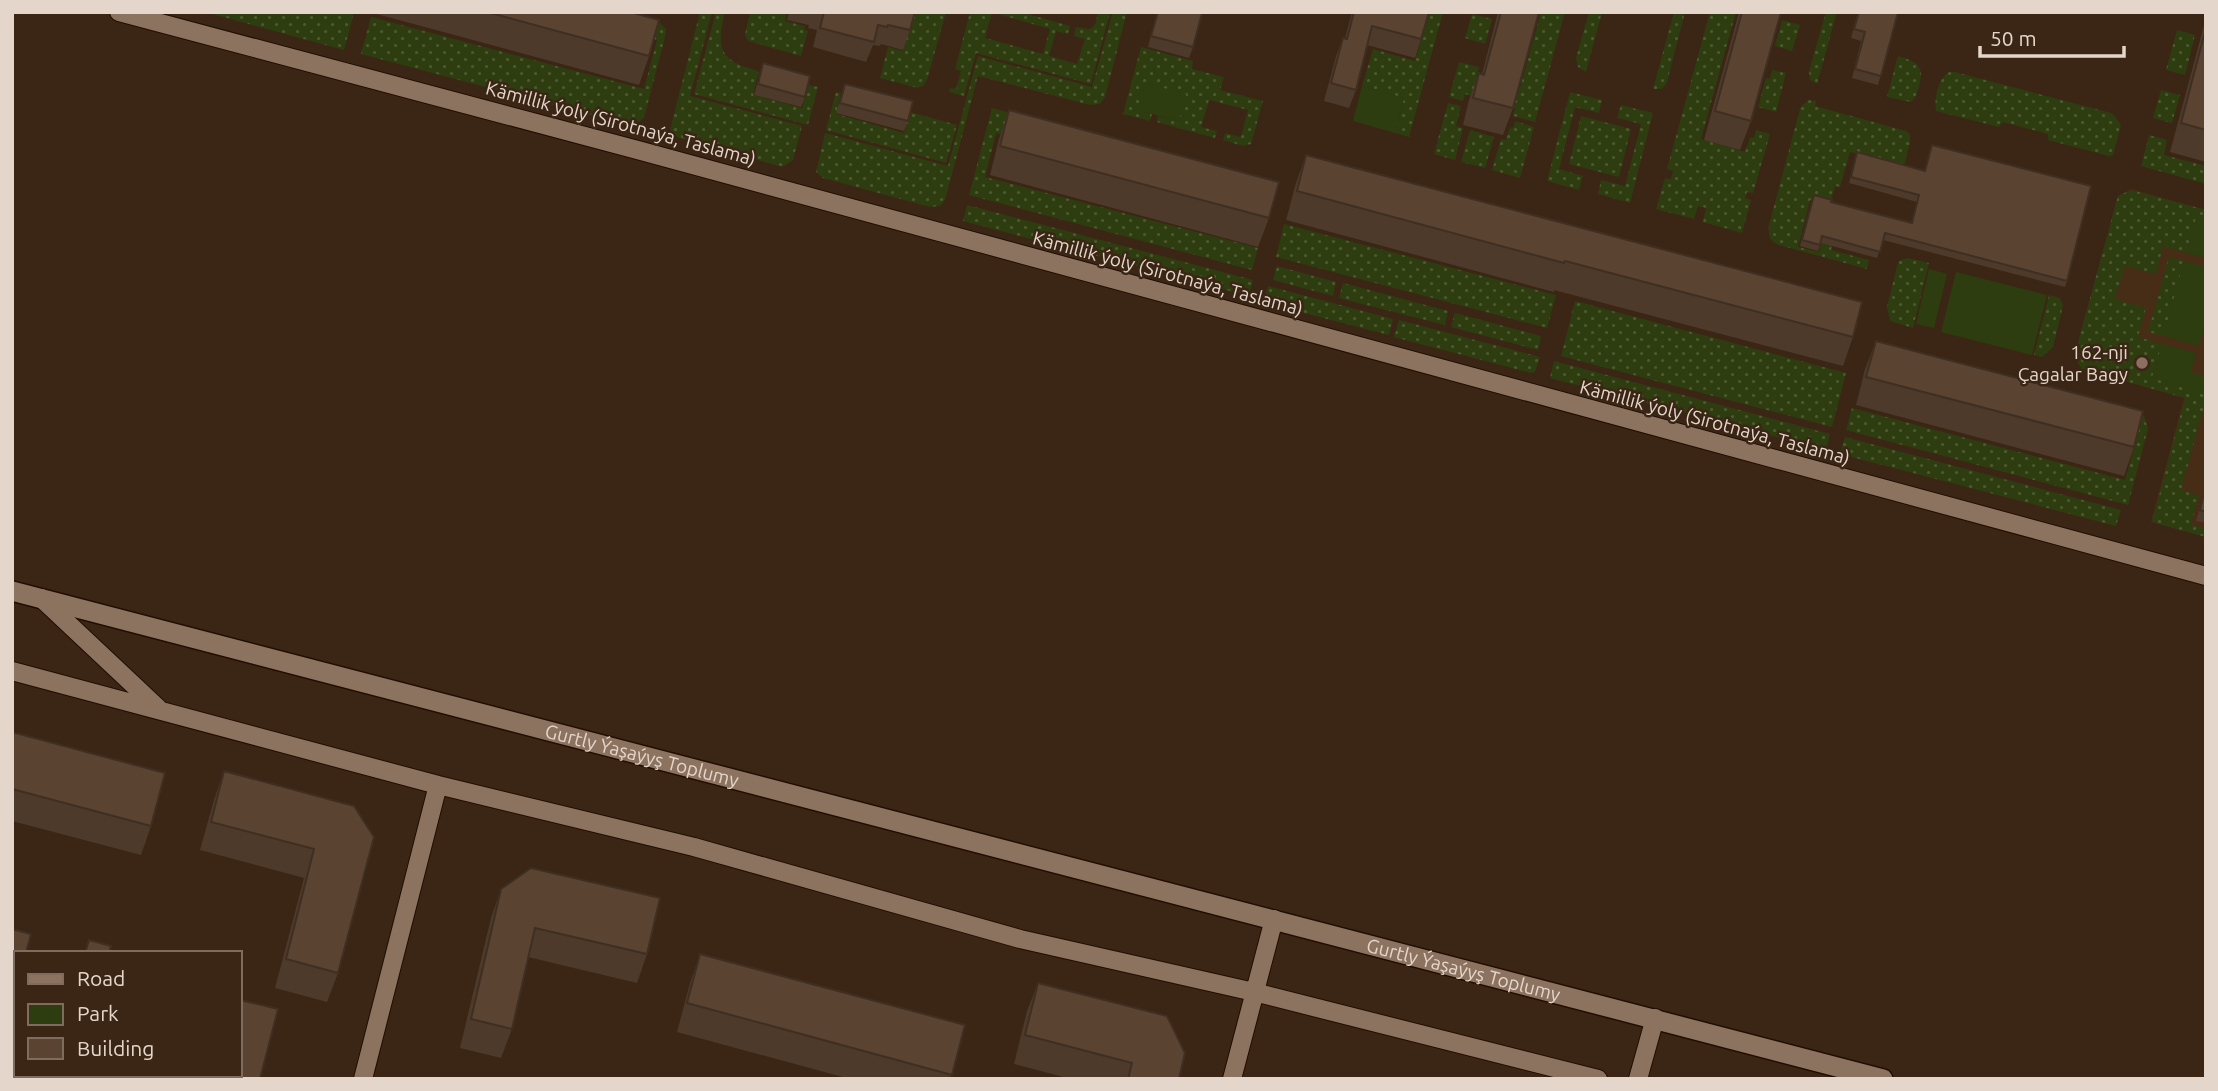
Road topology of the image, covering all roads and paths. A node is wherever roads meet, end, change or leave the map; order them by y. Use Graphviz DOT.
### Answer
graph roads {
  1 [pos="119,12"];
  2 [pos="2206,576"];
  3 [pos="12,591"];
  4 [pos="41,598"];
  5 [pos="12,671"];
  6 [pos="160,710"];
  7 [pos="438,785"];
  8 [pos="1274,919"];
  9 [pos="1254,992"];
  10 [pos="1655,1018"];
  11 [pos="363,1079"];
  12 [pos="1232,1079"];
  13 [pos="1598,1079"];
  14 [pos="1638,1079"];
  15 [pos="1883,1079"];
  1 -- 2 [label="street, Kämillik ýoly (Sirotnaýa, Taslama)"];
  3 -- 4 [label="street, Gurtly Ýaşaýyş Toplumy"];
  4 -- 6 [label="street"];
  4 -- 8 [label="street, Gurtly Ýaşaýyş Toplumy"];
  5 -- 6 [label="street"];
  6 -- 7 [label="street"];
  7 -- 9 [label="street"];
  7 -- 11 [label="street"];
  8 -- 9 [label="street"];
  8 -- 10 [label="street, Gurtly Ýaşaýyş Toplumy"];
  9 -- 12 [label="street"];
  9 -- 13 [label="street"];
  10 -- 14 [label="street"];
  10 -- 15 [label="street, Gurtly Ýaşaýyş Toplumy"];
}
